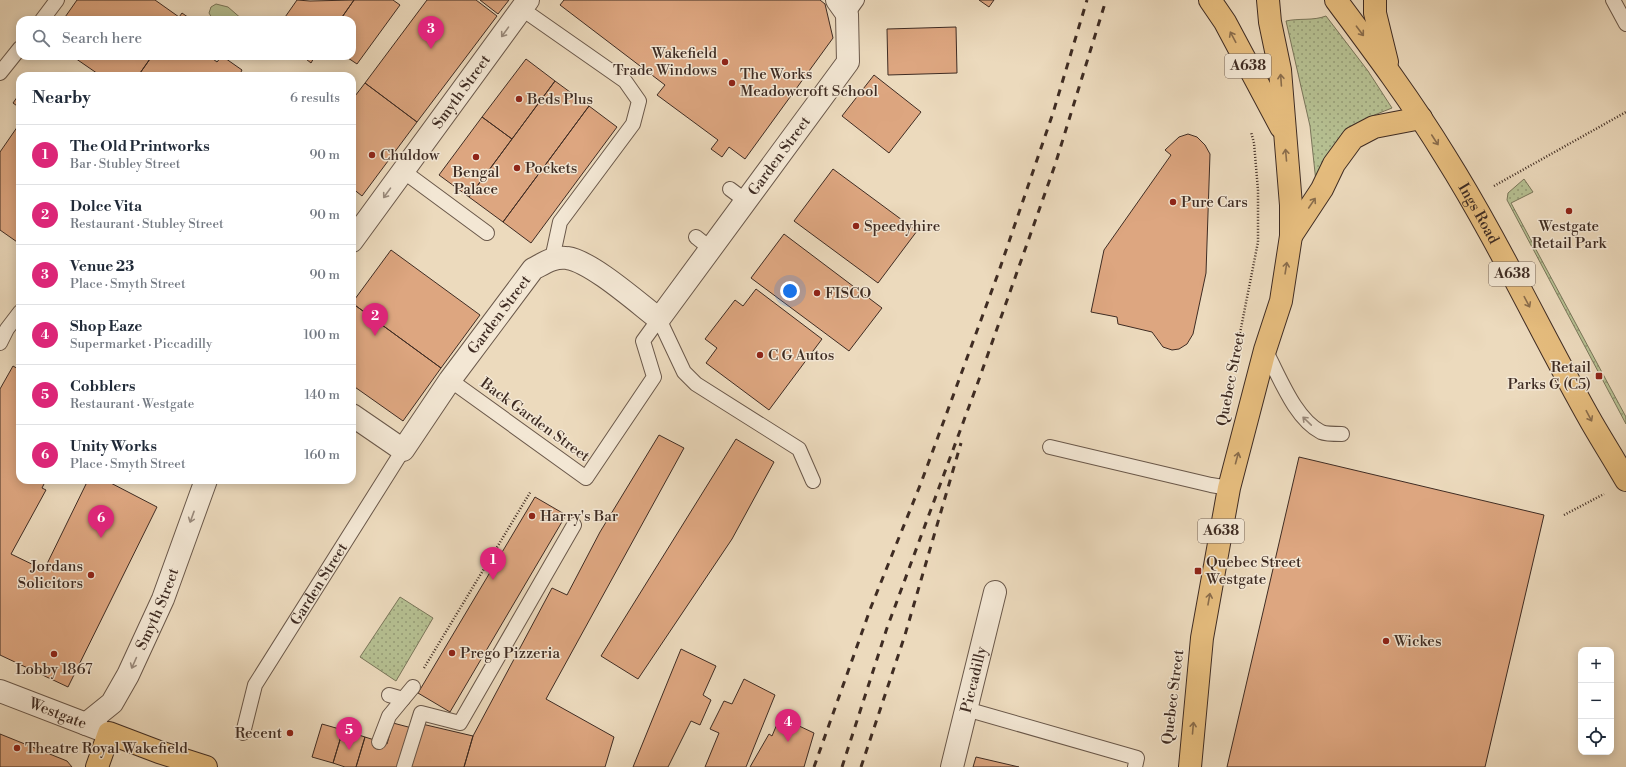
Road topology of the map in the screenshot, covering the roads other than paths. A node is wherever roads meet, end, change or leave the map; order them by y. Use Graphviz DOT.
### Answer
graph roads {
  1 [pos="57,0"];
  2 [pos="1210,0"];
  3 [pos="1268,0"];
  4 [pos="1336,0"];
  5 [pos="1375,0"];
  6 [pos="1613,0"];
  7 [pos="525,5"];
  8 [pos="847,5"];
  9 [pos="45,16"];
  10 [pos="1626,24"];
  11 [pos="16,53"];
  12 [pos="0,73"];
  13 [pos="1390,73"];
  14 [pos="1421,118"];
  15 [pos="1284,133"];
  16 [pos="403,171"];
  17 [pos="356,229"];
  18 [pos="488,233"];
  19 [pos="1291,236"];
  20 [pos="552,259"];
  21 [pos="16,317"];
  22 [pos="659,319"];
  23 [pos="0,343"];
  24 [pos="1265,350"];
  25 [pos="450,380"];
  26 [pos="356,418"];
  27 [pos="1342,434"];
  28 [pos="1050,447"];
  29 [pos="403,450"];
  30 [pos="1625,476"];
  31 [pos="813,481"];
  32 [pos="205,484"];
  33 [pos="1229,488"];
  34 [pos="574,525"];
  35 [pos="995,592"];
  36 [pos="413,687"];
  37 [pos="0,691"];
  38 [pos="389,695"];
  39 [pos="403,699"];
  40 [pos="966,709"];
  41 [pos="86,724"];
  42 [pos="109,733"];
  43 [pos="243,733"];
  44 [pos="379,742"];
  45 [pos="97,767"];
  46 [pos="206,767"];
  47 [pos="404,767"];
  48 [pos="952,767"];
  49 [pos="1136,767"];
  50 [pos="1190,767"];
  1 -- 9 [label="lane"];
  15 -- 2 [label="main road, Quebec Street / A638, one-way"];
  15 -- 3 [label="main road, A638, one-way"];
  4 -- 13 [label="main road, Ings Road / A638, one-way"];
  5 -- 13 [label="main road"];
  6 -- 10 [label="lane"];
  7 -- 16 [label="street, Smyth Street, one-way"];
  7 -- 20 [label="lane"];
  8 -- 22 [label="street, Garden Street"];
  11 -- 12 [label="lane"];
  13 -- 14 [label="main road, Ings Road / A638"];
  19 -- 14 [label="main road, Quebec Street / A638, one-way"];
  14 -- 30 [label="main road, Ings Road / A638, one-way"];
  19 -- 15 [label="main road, Quebec Street / A638, one-way"];
  16 -- 17 [label="street, Smyth Street, one-way"];
  16 -- 18 [label="lane"];
  24 -- 19 [label="main road, Quebec Street / A638, one-way"];
  20 -- 22 [label="street, Garden Street"];
  20 -- 25 [label="street, Garden Street"];
  21 -- 23 [label="lane"];
  22 -- 25 [label="lane, Back Garden Street"];
  22 -- 31 [label="lane"];
  27 -- 24 [label="lane, one-way"];
  33 -- 24 [label="main road, Quebec Street / A638, one-way"];
  25 -- 29 [label="street, Garden Street"];
  26 -- 29 [label="street"];
  28 -- 33 [label="lane"];
  29 -- 43 [label="lane, Garden Street"];
  32 -- 41 [label="street, Smyth Street, one-way"];
  50 -- 33 [label="main road, Quebec Street / A638, one-way"];
  34 -- 47 [label="lane"];
  35 -- 40 [label="street, Piccadilly"];
  36 -- 39 [label="lane"];
  37 -- 41 [label="street, Westgate"];
  38 -- 39 [label="lane"];
  39 -- 44 [label="lane"];
  40 -- 48 [label="street, Piccadilly"];
  40 -- 49 [label="lane"];
  41 -- 42 [label="street, Westgate"];
  42 -- 45 [label="main road"];
  42 -- 46 [label="main road, Westgate"];
}
